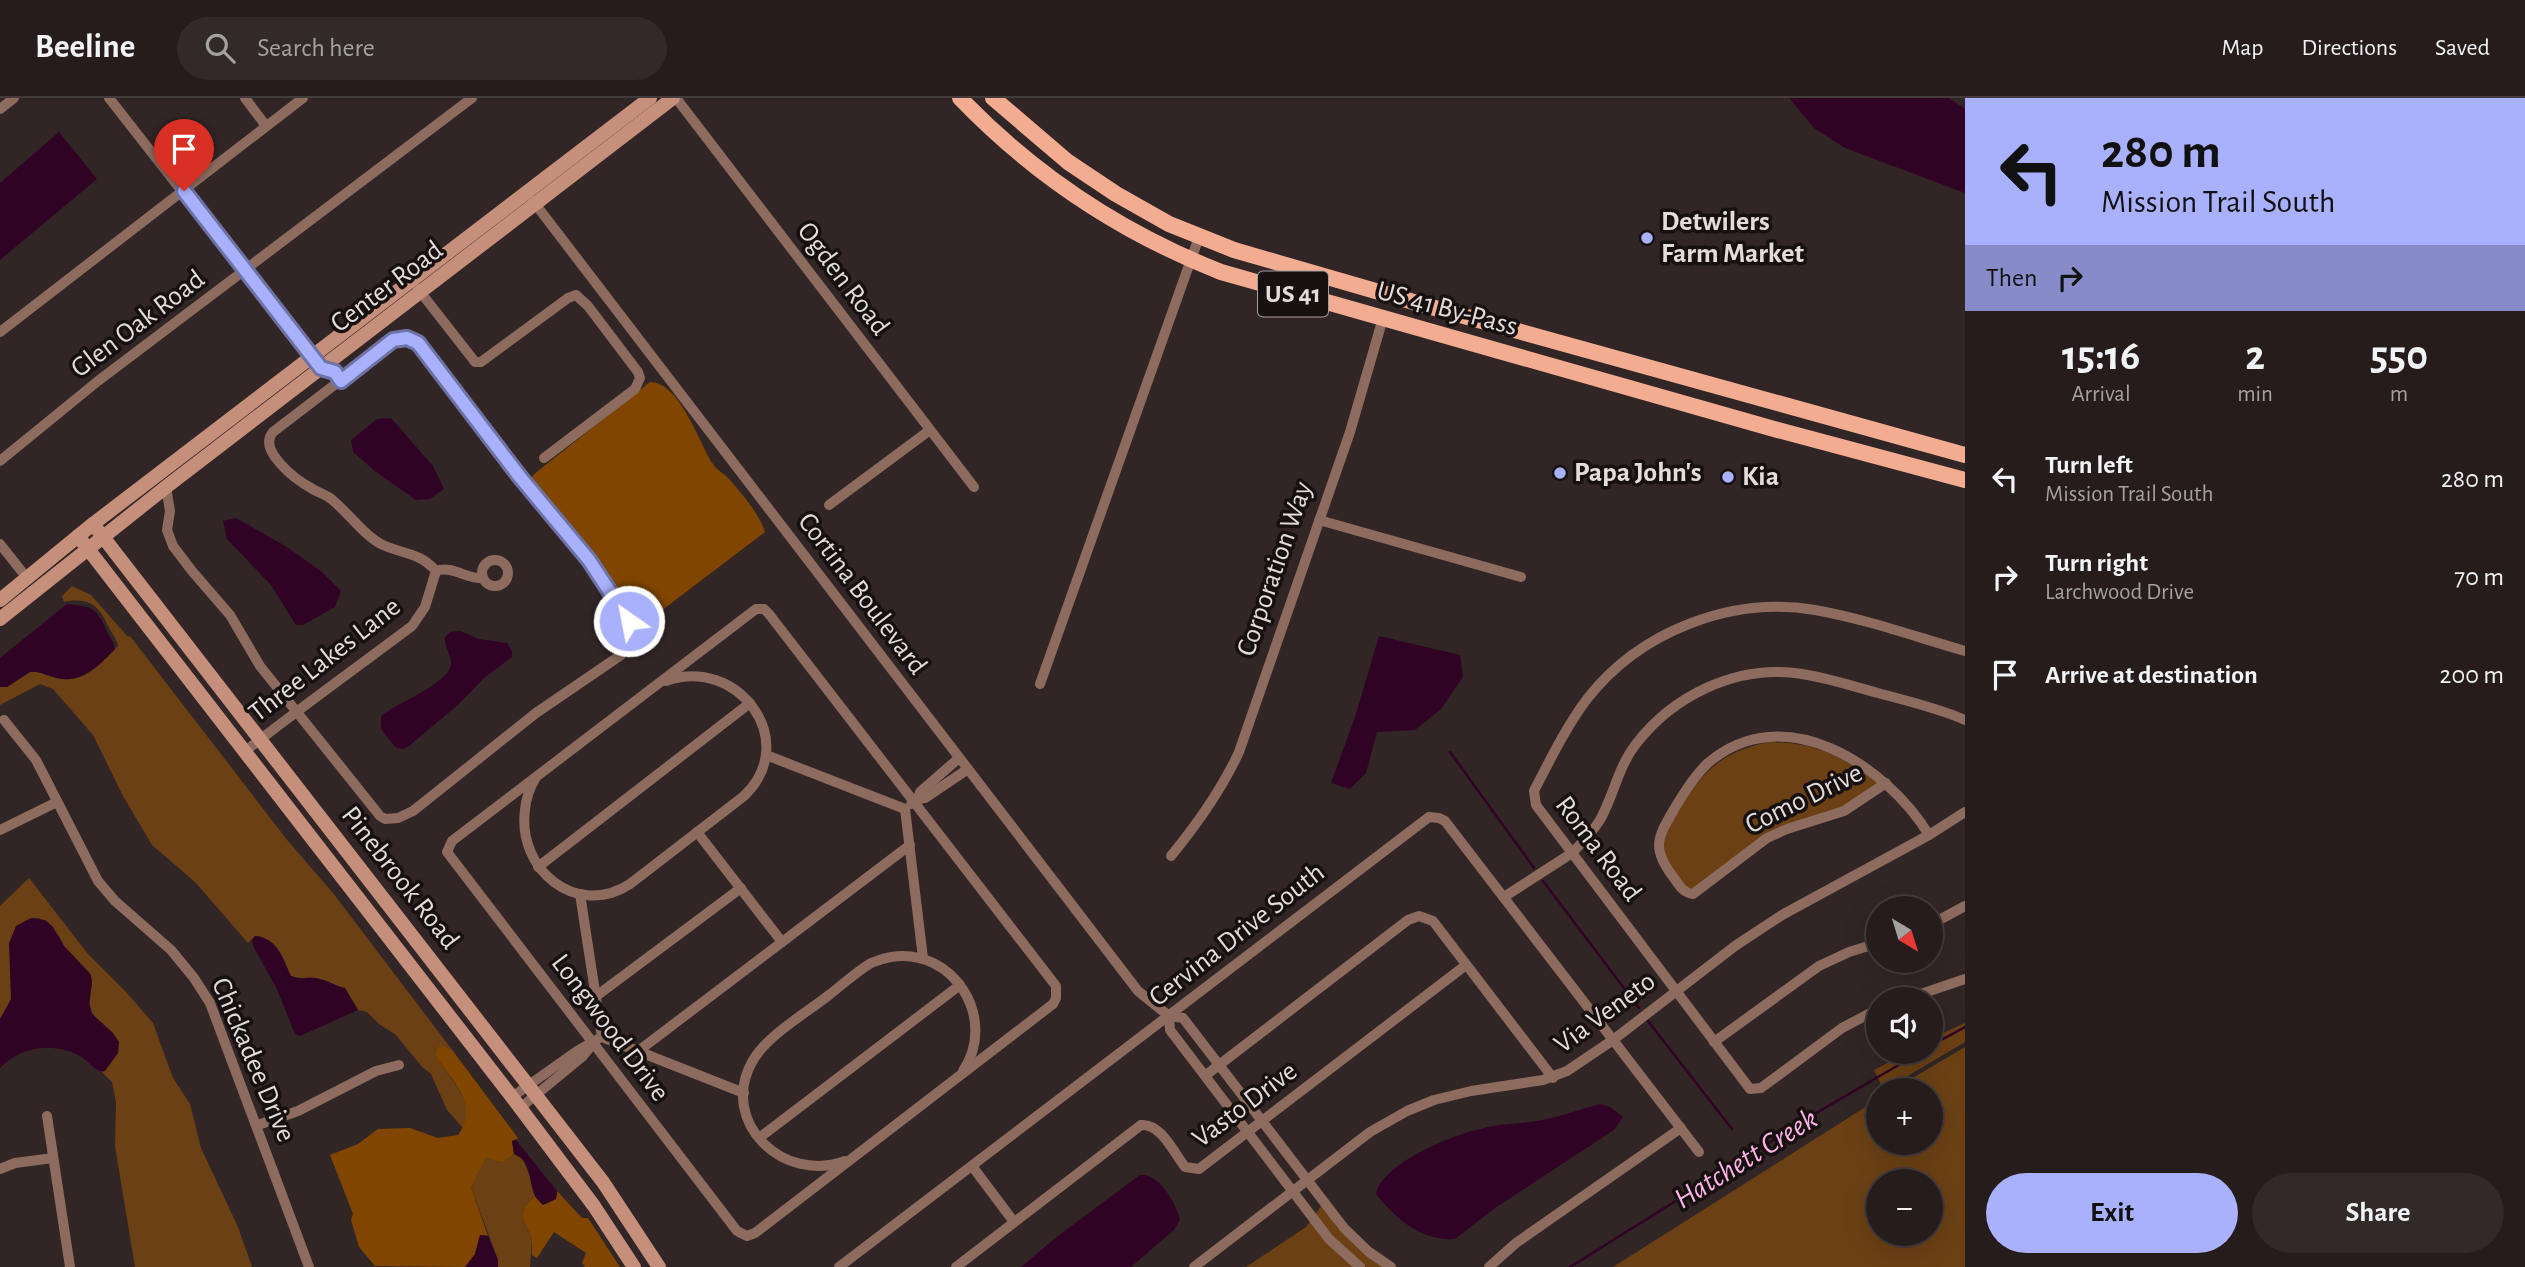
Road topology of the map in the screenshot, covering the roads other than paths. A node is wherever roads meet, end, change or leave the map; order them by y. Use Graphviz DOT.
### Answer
graph roads {
  1 [pos="14,98"];
  2 [pos="109,98"];
  3 [pos="245,98"];
  4 [pos="303,98"];
  5 [pos="472,98"];
  6 [pos="650,98"];
  7 [pos="675,98"];
  8 [pos="960,98"];
  9 [pos="993,98"];
  10 [pos="0,109"];
  11 [pos="266,126"];
  12 [pos="997,133"];
  13 [pos="1047,145"];
  14 [pos="184,191"];
  15 [pos="527,192"];
  16 [pos="536,204"];
  17 [pos="1199,237"];
  18 [pos="1190,260"];
  19 [pos="245,271"];
  20 [pos="411,280"];
  21 [pos="421,292"];
  22 [pos="1416,303"];
  23 [pos="1383,318"];
  24 [pos="0,332"];
  25 [pos="1489,347"];
  26 [pos="311,357"];
  27 [pos="321,368"];
  28 [pos="1652,368"];
  29 [pos="341,381"];
  30 [pos="330,389"];
  31 [pos="1645,392"];
  32 [pos="1814,413"];
  33 [pos="929,430"];
  34 [pos="1928,444"];
  35 [pos="1965,455"];
  36 [pos="544,458"];
  37 [pos="1888,459"];
  38 [pos="0,461"];
  39 [pos="1965,481"];
  40 [pos="166,487"];
  41 [pos="974,487"];
  42 [pos="829,505"];
  43 [pos="1319,520"];
  44 [pos="93,524"];
  45 [pos="78,536"];
  46 [pos="103,537"];
  47 [pos="0,544"];
  48 [pos="88,549"];
  49 [pos="436,570"];
  50 [pos="1521,577"];
  51 [pos="27,578"];
  52 [pos="483,578"];
  53 [pos="0,600"];
  54 [pos="0,619"];
  55 [pos="1965,650"];
  56 [pos="1040,684"];
  57 [pos="654,686"];
  58 [pos="750,703"];
  59 [pos="297,712"];
  60 [pos="4,720"];
  61 [pos="1965,720"];
  62 [pos="261,738"];
  63 [pos="244,752"];
  64 [pos="766,755"];
  65 [pos="959,758"];
  66 [pos="968,769"];
  67 [pos="540,774"];
  68 [pos="1886,783"];
  69 [pos="57,802"];
  70 [pos="912,803"];
  71 [pos="1965,812"];
  72 [pos="0,830"];
  73 [pos="698,832"];
  74 [pos="1929,835"];
  75 [pos="910,845"];
  76 [pos="1572,853"];
  77 [pos="1171,856"];
  78 [pos="538,867"];
  79 [pos="741,888"];
  80 [pos="580,894"];
  81 [pos="1504,897"];
  82 [pos="1965,906"];
  83 [pos="1943,918"];
  84 [pos="782,942"];
  85 [pos="1866,947"];
  86 [pos="923,958"];
  87 [pos="1466,965"];
  88 [pos="1965,979"];
  89 [pos="960,985"];
  90 [pos="1941,987"];
  91 [pos="1675,990"];
  92 [pos="596,997"];
  93 [pos="1866,1015"];
  94 [pos="1169,1016"];
  95 [pos="597,1040"];
  96 [pos="1613,1040"];
  97 [pos="1714,1042"];
  98 [pos="637,1052"];
  99 [pos="399,1065"];
  100 [pos="1219,1065"];
  101 [pos="1206,1075"];
  102 [pos="959,1077"];
  103 [pos="1553,1077"];
  104 [pos="532,1090"];
  105 [pos="744,1093"];
  106 [pos="516,1103"];
  107 [pos="47,1116"];
  108 [pos="1262,1121"];
  109 [pos="258,1125"];
  110 [pos="1681,1128"];
  111 [pos="1248,1131"];
  112 [pos="759,1138"];
  113 [pos="1699,1152"];
  114 [pos="53,1158"];
  115 [pos="850,1159"];
  116 [pos="972,1166"];
  117 [pos="0,1170"];
  118 [pos="1307,1180"];
  119 [pos="1293,1191"];
  120 [pos="1014,1222"];
  121 [pos="70,1267"];
  122 [pos="309,1267"];
  123 [pos="634,1267"];
  124 [pos="659,1267"];
  125 [pos="839,1267"];
  126 [pos="956,1267"];
  127 [pos="1194,1267"];
  128 [pos="1360,1267"];
  129 [pos="1391,1267"];
  130 [pos="1489,1267"];
  1 -- 10 [label="street"];
  2 -- 14 [label="street"];
  3 -- 11 [label="street"];
  4 -- 11 [label="street"];
  5 -- 19 [label="street, Glen Oak Road"];
  6 -- 15 [label="street, Center Road"];
  7 -- 16 [label="street, Center Road"];
  7 -- 33 [label="street, Ogden Road"];
  8 -- 12 [label="main road, US 41 By-Pass / US 41"];
  9 -- 13 [label="main road, US 41 By-Pass / US 41"];
  11 -- 14 [label="street"];
  12 -- 13 [label="main road"];
  12 -- 18 [label="main road, US 41 By-Pass / US 41"];
  13 -- 17 [label="main road, US 41 By-Pass / US 41"];
  14 -- 19 [label="street"];
  14 -- 24 [label="street"];
  15 -- 16 [label="street, Cortina Boulevard"];
  15 -- 20 [label="street, Center Road"];
  16 -- 21 [label="street, Center Road"];
  16 -- 65 [label="street, Cortina Boulevard"];
  17 -- 18 [label="street"];
  17 -- 22 [label="main road, US 41 By-Pass / US 41"];
  18 -- 23 [label="main road, US 41 By-Pass / US 41"];
  18 -- 56 [label="street"];
  19 -- 26 [label="street"];
  19 -- 38 [label="street, Glen Oak Road"];
  20 -- 21 [label="street"];
  20 -- 26 [label="street, Center Road"];
  21 -- 27 [label="street, Center Road"];
  21 -- 36 [label="street"];
  22 -- 23 [label="main road"];
  22 -- 28 [label="main road, US 41 By-Pass / US 41"];
  23 -- 25 [label="main road, US 41 By-Pass / US 41"];
  23 -- 43 [label="street, Corporation Way"];
  25 -- 28 [label="main road"];
  25 -- 31 [label="main road, US 41 By-Pass / US 41"];
  26 -- 27 [label="street"];
  26 -- 44 [label="street, Center Road"];
  27 -- 29 [label="street"];
  27 -- 30 [label="street"];
  27 -- 40 [label="street, Center Road"];
  28 -- 31 [label="main road"];
  28 -- 32 [label="main road, US 41 By-Pass / US 41"];
  29 -- 30 [label="street"];
  29 -- 59 [label="street"];
  30 -- 49 [label="street"];
  31 -- 32 [label="main road"];
  31 -- 37 [label="main road, US 41 By-Pass / US 41"];
  32 -- 34 [label="main road, US 41 By-Pass / US 41"];
  33 -- 41 [label="street, Ogden Road"];
  33 -- 42 [label="street"];
  34 -- 35 [label="main road, US 41 By-Pass / US 41"];
  34 -- 37 [label="main road"];
  37 -- 39 [label="main road, US 41 By-Pass / US 41"];
  40 -- 46 [label="street, Center Road"];
  40 -- 59 [label="street"];
  43 -- 50 [label="street"];
  43 -- 77 [label="street, Corporation Way"];
  44 -- 45 [label="street, Center Road"];
  44 -- 46 [label="street, Pinebrook Road"];
  45 -- 48 [label="street, Pinebrook Road"];
  45 -- 51 [label="street, Center Road"];
  46 -- 48 [label="street, Center Road"];
  46 -- 62 [label="street, Pinebrook Road"];
  47 -- 51 [label="street"];
  48 -- 54 [label="street, Center Road"];
  48 -- 63 [label="street, Pinebrook Road"];
  49 -- 52 [label="street"];
  49 -- 59 [label="street, Three Lakes Lane"];
  51 -- 53 [label="street, Center Road"];
  55 -- 76 [label="street, Roma Road"];
  57 -- 58 [label="street"];
  57 -- 67 [label="street, Longwood Drive"];
  57 -- 70 [label="street, Longwood Drive"];
  58 -- 64 [label="street"];
  58 -- 78 [label="street"];
  59 -- 62 [label="street, Three Lakes Lane"];
  60 -- 69 [label="street, Chickadee Drive"];
  61 -- 76 [label="street"];
  62 -- 63 [label="street, Three Lakes Lane"];
  62 -- 104 [label="street, Pinebrook Road"];
  63 -- 106 [label="street, Pinebrook Road"];
  64 -- 70 [label="street"];
  64 -- 73 [label="street"];
  65 -- 66 [label="street, Cortina Boulevard"];
  65 -- 70 [label="street"];
  66 -- 70 [label="street"];
  66 -- 94 [label="street, Cortina Boulevard"];
  67 -- 78 [label="street"];
  67 -- 95 [label="street, Longwood Drive"];
  68 -- 68 [label="street, Como Drive"];
  68 -- 74 [label="street, Como Drive"];
  69 -- 72 [label="street"];
  69 -- 109 [label="street, Chickadee Drive"];
  70 -- 75 [label="street"];
  70 -- 102 [label="street, Longwood Drive"];
  71 -- 74 [label="street, Via Veneto"];
  73 -- 79 [label="street"];
  73 -- 80 [label="street"];
  74 -- 91 [label="street, Via Veneto"];
  75 -- 84 [label="street"];
  75 -- 86 [label="street"];
  76 -- 81 [label="street"];
  76 -- 91 [label="street, Roma Road"];
  78 -- 80 [label="street"];
  79 -- 84 [label="street"];
  79 -- 92 [label="street"];
  80 -- 92 [label="street"];
  81 -- 94 [label="street, Cervina Drive South"];
  81 -- 96 [label="street, Cervina Drive South"];
  82 -- 83 [label="street"];
  84 -- 98 [label="street"];
  85 -- 97 [label="street"];
  86 -- 89 [label="street"];
  86 -- 105 [label="street"];
  87 -- 100 [label="street"];
  87 -- 103 [label="street"];
  87 -- 108 [label="street, Vasto Drive"];
  88 -- 90 [label="street"];
  89 -- 102 [label="street"];
  89 -- 112 [label="street"];
  91 -- 96 [label="street, Via Veneto"];
  91 -- 97 [label="street, Roma Road"];
  92 -- 95 [label="street"];
  93 -- 97 [label="street, Roma Road"];
  94 -- 100 [label="street, Cortina Boulevard"];
  94 -- 101 [label="street, Cortina Boulevard"];
  94 -- 116 [label="street, Cervina Drive South"];
  95 -- 98 [label="street"];
  95 -- 104 [label="street"];
  95 -- 115 [label="street, Longwood Drive"];
  96 -- 103 [label="street, Via Veneto"];
  96 -- 110 [label="street, Cervina Drive South"];
  98 -- 105 [label="street"];
  99 -- 109 [label="street"];
  100 -- 101 [label="street"];
  100 -- 108 [label="street, Cortina Boulevard"];
  101 -- 111 [label="street, Cortina Boulevard"];
  102 -- 115 [label="street, Longwood Drive"];
  103 -- 118 [label="street, Via Veneto"];
  104 -- 106 [label="street"];
  104 -- 124 [label="street, Pinebrook Road"];
  105 -- 112 [label="street"];
  106 -- 123 [label="street, Pinebrook Road"];
  107 -- 114 [label="street"];
  108 -- 111 [label="street, Vasto Drive"];
  108 -- 118 [label="street, Cortina Boulevard"];
  109 -- 122 [label="street, Chickadee Drive"];
  110 -- 113 [label="street, Cervina Drive South"];
  110 -- 130 [label="street"];
  111 -- 119 [label="street, Cortina Boulevard"];
  111 -- 120 [label="street, Vasto Drive"];
  112 -- 115 [label="street"];
  114 -- 117 [label="street"];
  114 -- 121 [label="street"];
  116 -- 120 [label="street"];
  116 -- 125 [label="street, Cervina Drive South"];
  118 -- 119 [label="street, Via Veneto"];
  118 -- 129 [label="street, Cortina Boulevard"];
  119 -- 127 [label="street, Via Veneto"];
  119 -- 128 [label="street, Cortina Boulevard"];
  120 -- 126 [label="street, Vasto Drive"];
}
